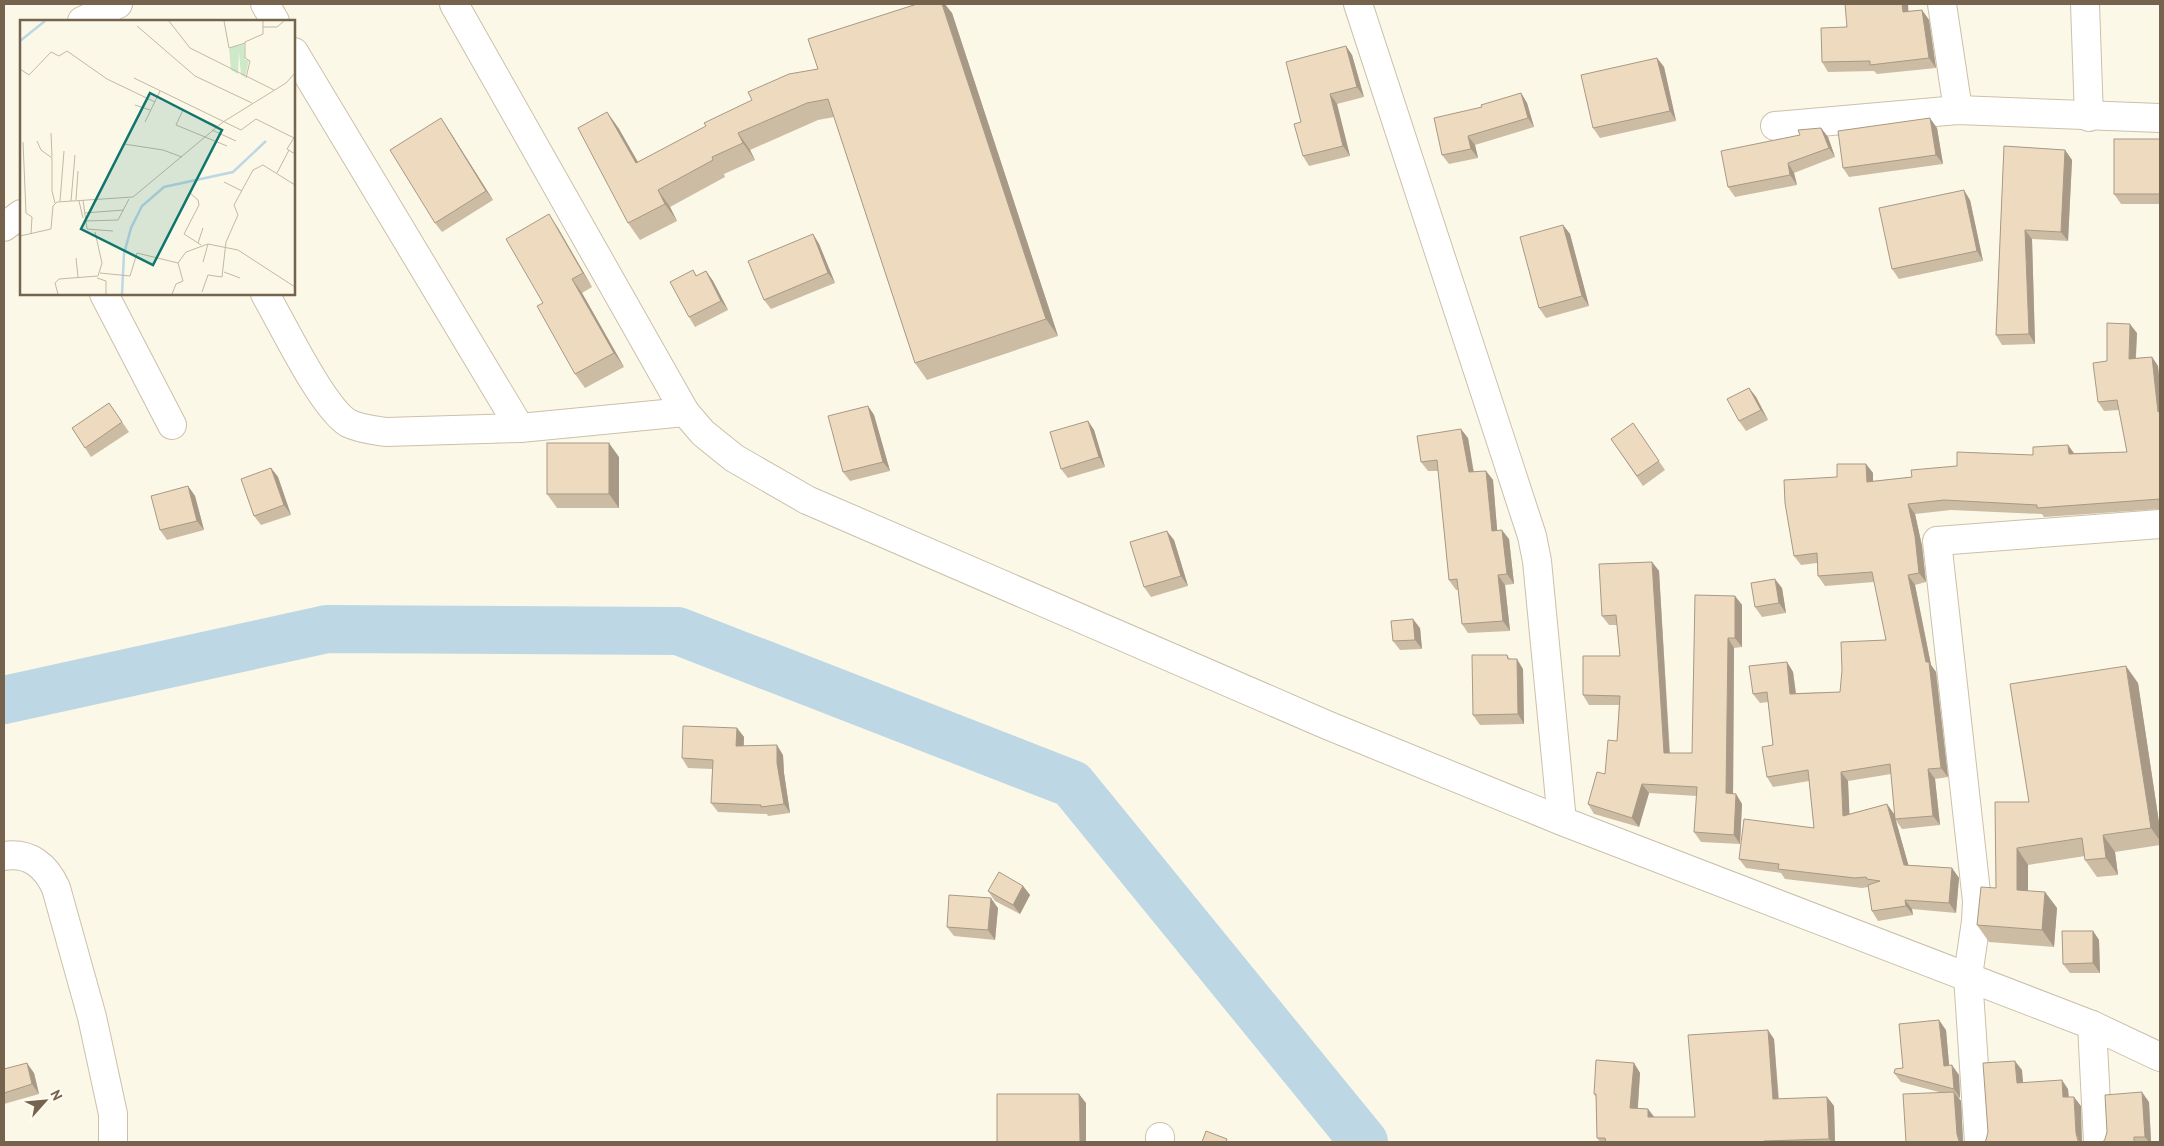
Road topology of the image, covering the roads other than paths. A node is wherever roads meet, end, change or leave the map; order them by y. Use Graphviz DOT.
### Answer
graph roads {
  1 [pos="118,4"];
  2 [pos="122,4"];
  3 [pos="265,4"];
  4 [pos="454,4"];
  5 [pos="1358,4"];
  6 [pos="1942,4"];
  7 [pos="2085,4"];
  8 [pos="84,20"];
  9 [pos="120,20"];
  10 [pos="274,20"];
  11 [pos="295,54"];
  12 [pos="1958,110"];
  13 [pos="2089,117"];
  14 [pos="2160,118"];
  15 [pos="1775,126"];
  16 [pos="20,215"];
  17 [pos="4,227"];
  18 [pos="105,295"];
  19 [pos="266,295"];
  20 [pos="685,412"];
  21 [pos="172,425"];
  22 [pos="520,428"];
  23 [pos="2160,524"];
  24 [pos="1562,821"];
  25 [pos="4,856"];
  26 [pos="1968,976"];
  27 [pos="2092,1025"];
  28 [pos="2160,1057"];
  29 [pos="113,1142"];
  30 [pos="1979,1142"];
  31 [pos="2098,1142"];
  1 -- 8 [label="street"];
  2 -- 9 [label="street"];
  3 -- 10 [label="street"];
  4 -- 20 [label="street"];
  5 -- 24 [label="street"];
  6 -- 12 [label="street"];
  7 -- 13 [label="street"];
  11 -- 22 [label="street"];
  12 -- 13 [label="street"];
  12 -- 15 [label="street"];
  13 -- 14 [label="street"];
  16 -- 17 [label="street"];
  18 -- 21 [label="street"];
  19 -- 22 [label="street"];
  20 -- 22 [label="street"];
  20 -- 24 [label="street"];
  23 -- 26 [label="street"];
  24 -- 26 [label="street"];
  25 -- 29 [label="street"];
  26 -- 27 [label="street"];
  26 -- 30 [label="street"];
  27 -- 28 [label="street"];
  27 -- 31 [label="street"];
}
